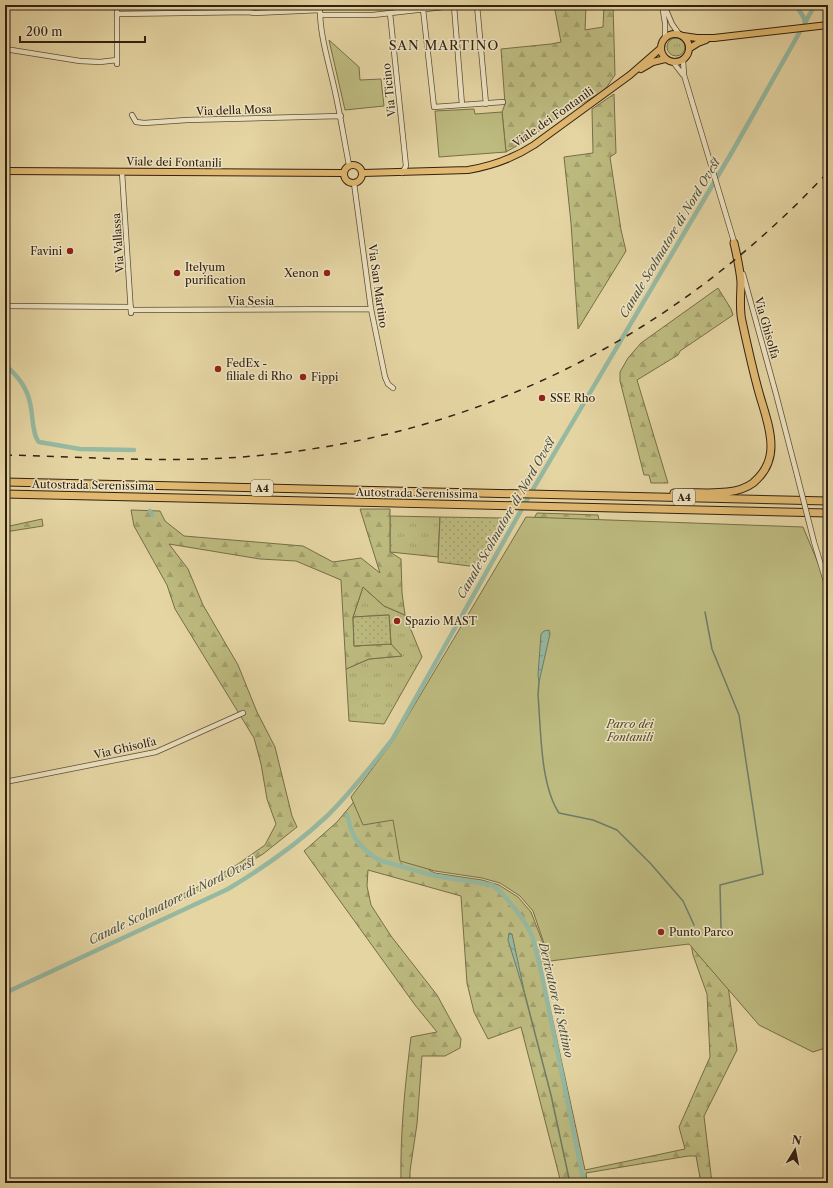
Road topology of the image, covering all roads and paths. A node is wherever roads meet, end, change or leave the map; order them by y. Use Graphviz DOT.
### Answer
graph roads {
  1 [pos="117,5"];
  2 [pos="247,5"];
  3 [pos="461,5"];
  4 [pos="477,5"];
  5 [pos="663,5"];
  6 [pos="454,6"];
  7 [pos="423,9"];
  8 [pos="320,10"];
  9 [pos="249,12"];
  10 [pos="390,13"];
  11 [pos="117,14"];
  12 [pos="828,25"];
  13 [pos="681,35"];
  14 [pos="666,37"];
  15 [pos="714,38"];
  16 [pos="660,48"];
  17 [pos="690,48"];
  18 [pos="5,50"];
  19 [pos="665,59"];
  20 [pos="683,60"];
  21 [pos="673,62"];
  22 [pos="630,75"];
  23 [pos="684,75"];
  24 [pos="503,102"];
  25 [pos="486,104"];
  26 [pos="462,105"];
  27 [pos="132,115"];
  28 [pos="341,116"];
  29 [pos="349,165"];
  30 [pos="406,166"];
  31 [pos="5,171"];
  32 [pos="122,172"];
  33 [pos="412,172"];
  34 [pos="363,173"];
  35 [pos="402,173"];
  36 [pos="344,174"];
  37 [pos="354,183"];
  38 [pos="734,243"];
  39 [pos="5,306"];
  40 [pos="370,309"];
  41 [pos="131,310"];
  42 [pos="393,388"];
  43 [pos="5,482"];
  44 [pos="5,494"];
  45 [pos="627,496"];
  46 [pos="828,501"];
  47 [pos="828,513"];
  48 [pos="828,588"];
  49 [pos="243,713"];
  50 [pos="5,782"];
  1 -- 11 [label="street"];
  2 -- 9 [label="street"];
  3 -- 6 [label="street"];
  4 -- 25 [label="street"];
  5 -- 13 [label="street"];
  5 -- 14 [label="street"];
  6 -- 7 [label="street"];
  6 -- 26 [label="street"];
  7 -- 10 [label="street"];
  7 -- 26 [label="street"];
  8 -- 9 [label="street"];
  8 -- 10 [label="street"];
  8 -- 28 [label="street"];
  9 -- 11 [label="street"];
  10 -- 30 [label="street, Via Ticino"];
  11 -- 18 [label="street"];
  12 -- 15 [label="main road"];
  13 -- 14 [label="main road"];
  13 -- 15 [label="main road"];
  13 -- 17 [label="main road"];
  14 -- 16 [label="main road"];
  15 -- 17 [label="main road"];
  16 -- 19 [label="main road"];
  16 -- 22 [label="main road, Viale dei Fontanili"];
  17 -- 20 [label="main road"];
  19 -- 21 [label="main road"];
  19 -- 22 [label="main road, Viale dei Fontanili"];
  20 -- 21 [label="main road"];
  20 -- 23 [label="street, Via Ghisolfa"];
  21 -- 23 [label="street, Via Ghisolfa"];
  22 -- 33 [label="main road, Viale dei Fontanili"];
  23 -- 38 [label="street, Via Ghisolfa"];
  24 -- 25 [label="street"];
  25 -- 26 [label="street"];
  27 -- 28 [label="street, Via della Mosa"];
  28 -- 29 [label="street"];
  29 -- 34 [label="main road"];
  29 -- 36 [label="main road"];
  30 -- 33 [label="street"];
  30 -- 35 [label="street"];
  31 -- 32 [label="main road, Viale dei Fontanili"];
  32 -- 36 [label="main road, Viale dei Fontanili"];
  32 -- 41 [label="street, Via Vallassa"];
  33 -- 35 [label="main road, Viale dei Fontanili"];
  34 -- 35 [label="main road, Viale dei Fontanili"];
  34 -- 37 [label="main road"];
  36 -- 37 [label="main road"];
  37 -- 40 [label="street, Via San Martino"];
  38 -- 45 [label="highway"];
  38 -- 48 [label="street, Via Ghisolfa, bridge"];
  39 -- 41 [label="street, Via Sesia"];
  40 -- 41 [label="street, Via Sesia"];
  40 -- 42 [label="street, Via San Martino"];
  43 -- 45 [label="highway, Autostrada Serenissima / A4"];
  44 -- 47 [label="highway, Autostrada Serenissima / A4"];
  45 -- 46 [label="highway, Autostrada Serenissima / A4"];
  49 -- 50 [label="street, Via Ghisolfa"];
}
